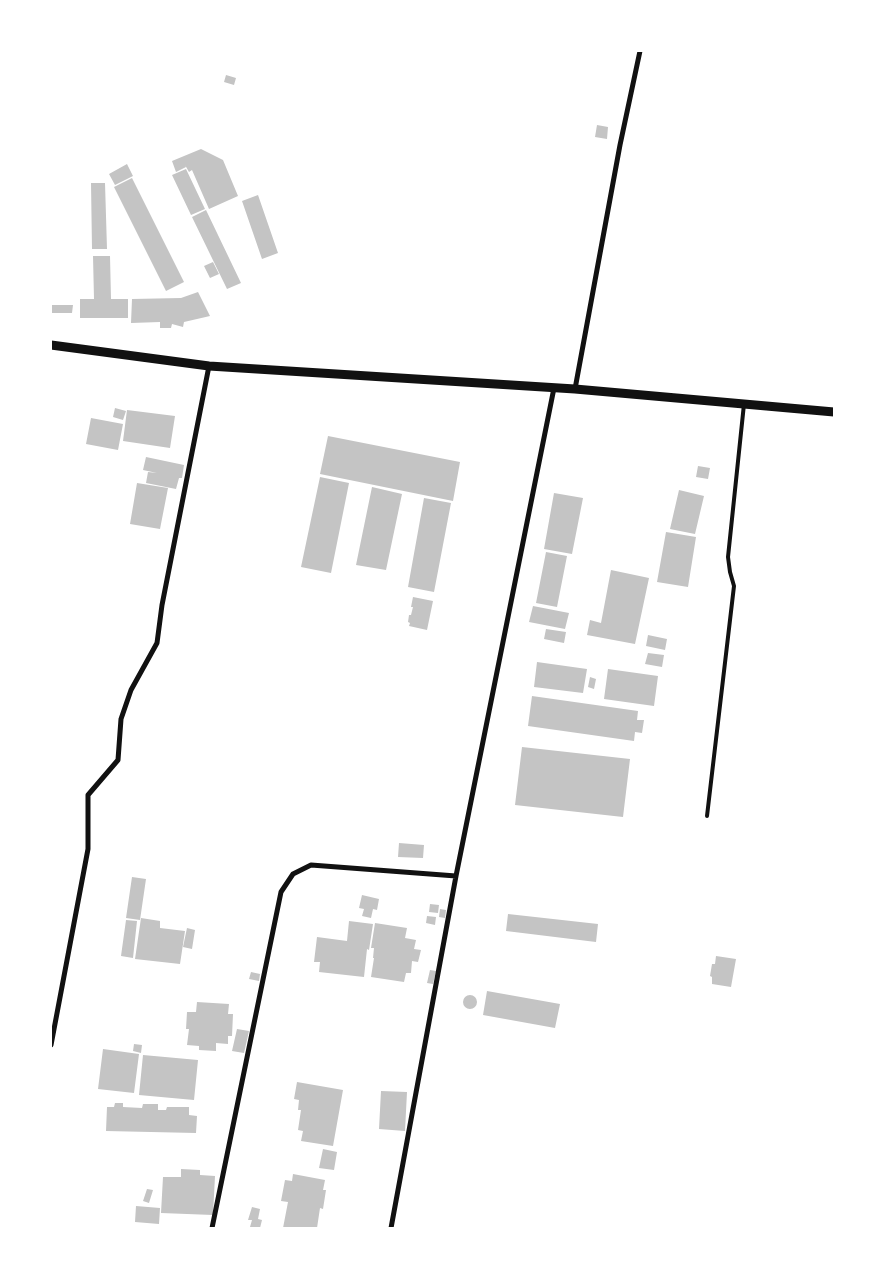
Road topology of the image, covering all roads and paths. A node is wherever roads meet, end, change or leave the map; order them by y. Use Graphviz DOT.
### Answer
graph roads {
  1 [pos="640,51"];
  2 [pos="51,344"];
  3 [pos="209,366"];
  4 [pos="554,388"];
  5 [pos="575,389"];
  6 [pos="744,404"];
  7 [pos="834,412"];
  8 [pos="707,816"];
  9 [pos="456,876"];
  10 [pos="51,1044"];
  11 [pos="212,1228"];
  12 [pos="391,1228"];
  1 -- 5 [label="street"];
  2 -- 3 [label="street"];
  3 -- 4 [label="street"];
  3 -- 10 [label="street"];
  4 -- 5 [label="street"];
  4 -- 9 [label="street"];
  5 -- 6 [label="street"];
  6 -- 7 [label="street"];
  6 -- 8 [label="lane"];
  9 -- 11 [label="street"];
  9 -- 12 [label="street"];
}
